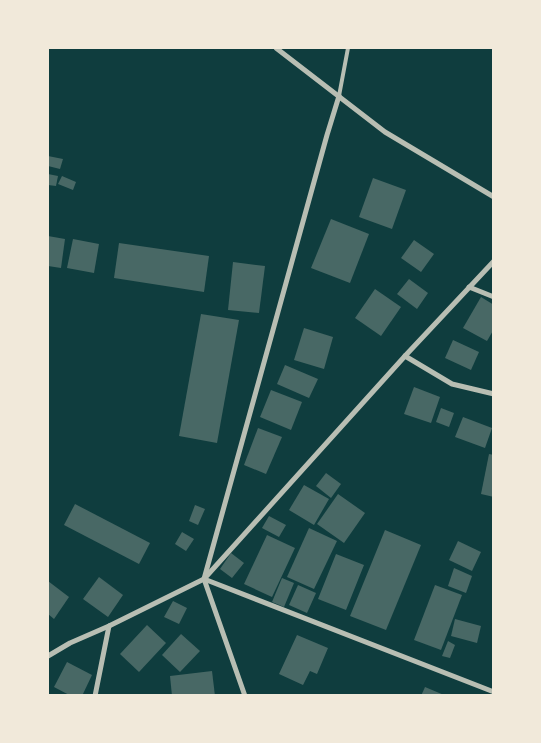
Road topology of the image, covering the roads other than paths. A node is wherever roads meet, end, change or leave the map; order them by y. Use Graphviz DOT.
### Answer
graph roads {
  1 [pos="276,48"];
  2 [pos="348,48"];
  3 [pos="339,96"];
  4 [pos="494,197"];
  5 [pos="494,261"];
  6 [pos="469,287"];
  7 [pos="494,296"];
  8 [pos="405,356"];
  9 [pos="494,394"];
  10 [pos="204,579"];
  11 [pos="109,626"];
  12 [pos="48,656"];
  13 [pos="494,692"];
  14 [pos="95,696"];
  15 [pos="245,696"];
  1 -- 3 [label="street"];
  2 -- 3 [label="lane"];
  3 -- 4 [label="street"];
  3 -- 10 [label="street"];
  5 -- 6 [label="street"];
  6 -- 7 [label="street"];
  6 -- 8 [label="street"];
  8 -- 9 [label="street"];
  8 -- 10 [label="street"];
  10 -- 11 [label="street"];
  10 -- 13 [label="street"];
  10 -- 15 [label="street"];
  11 -- 12 [label="street"];
  11 -- 14 [label="street"];
}
